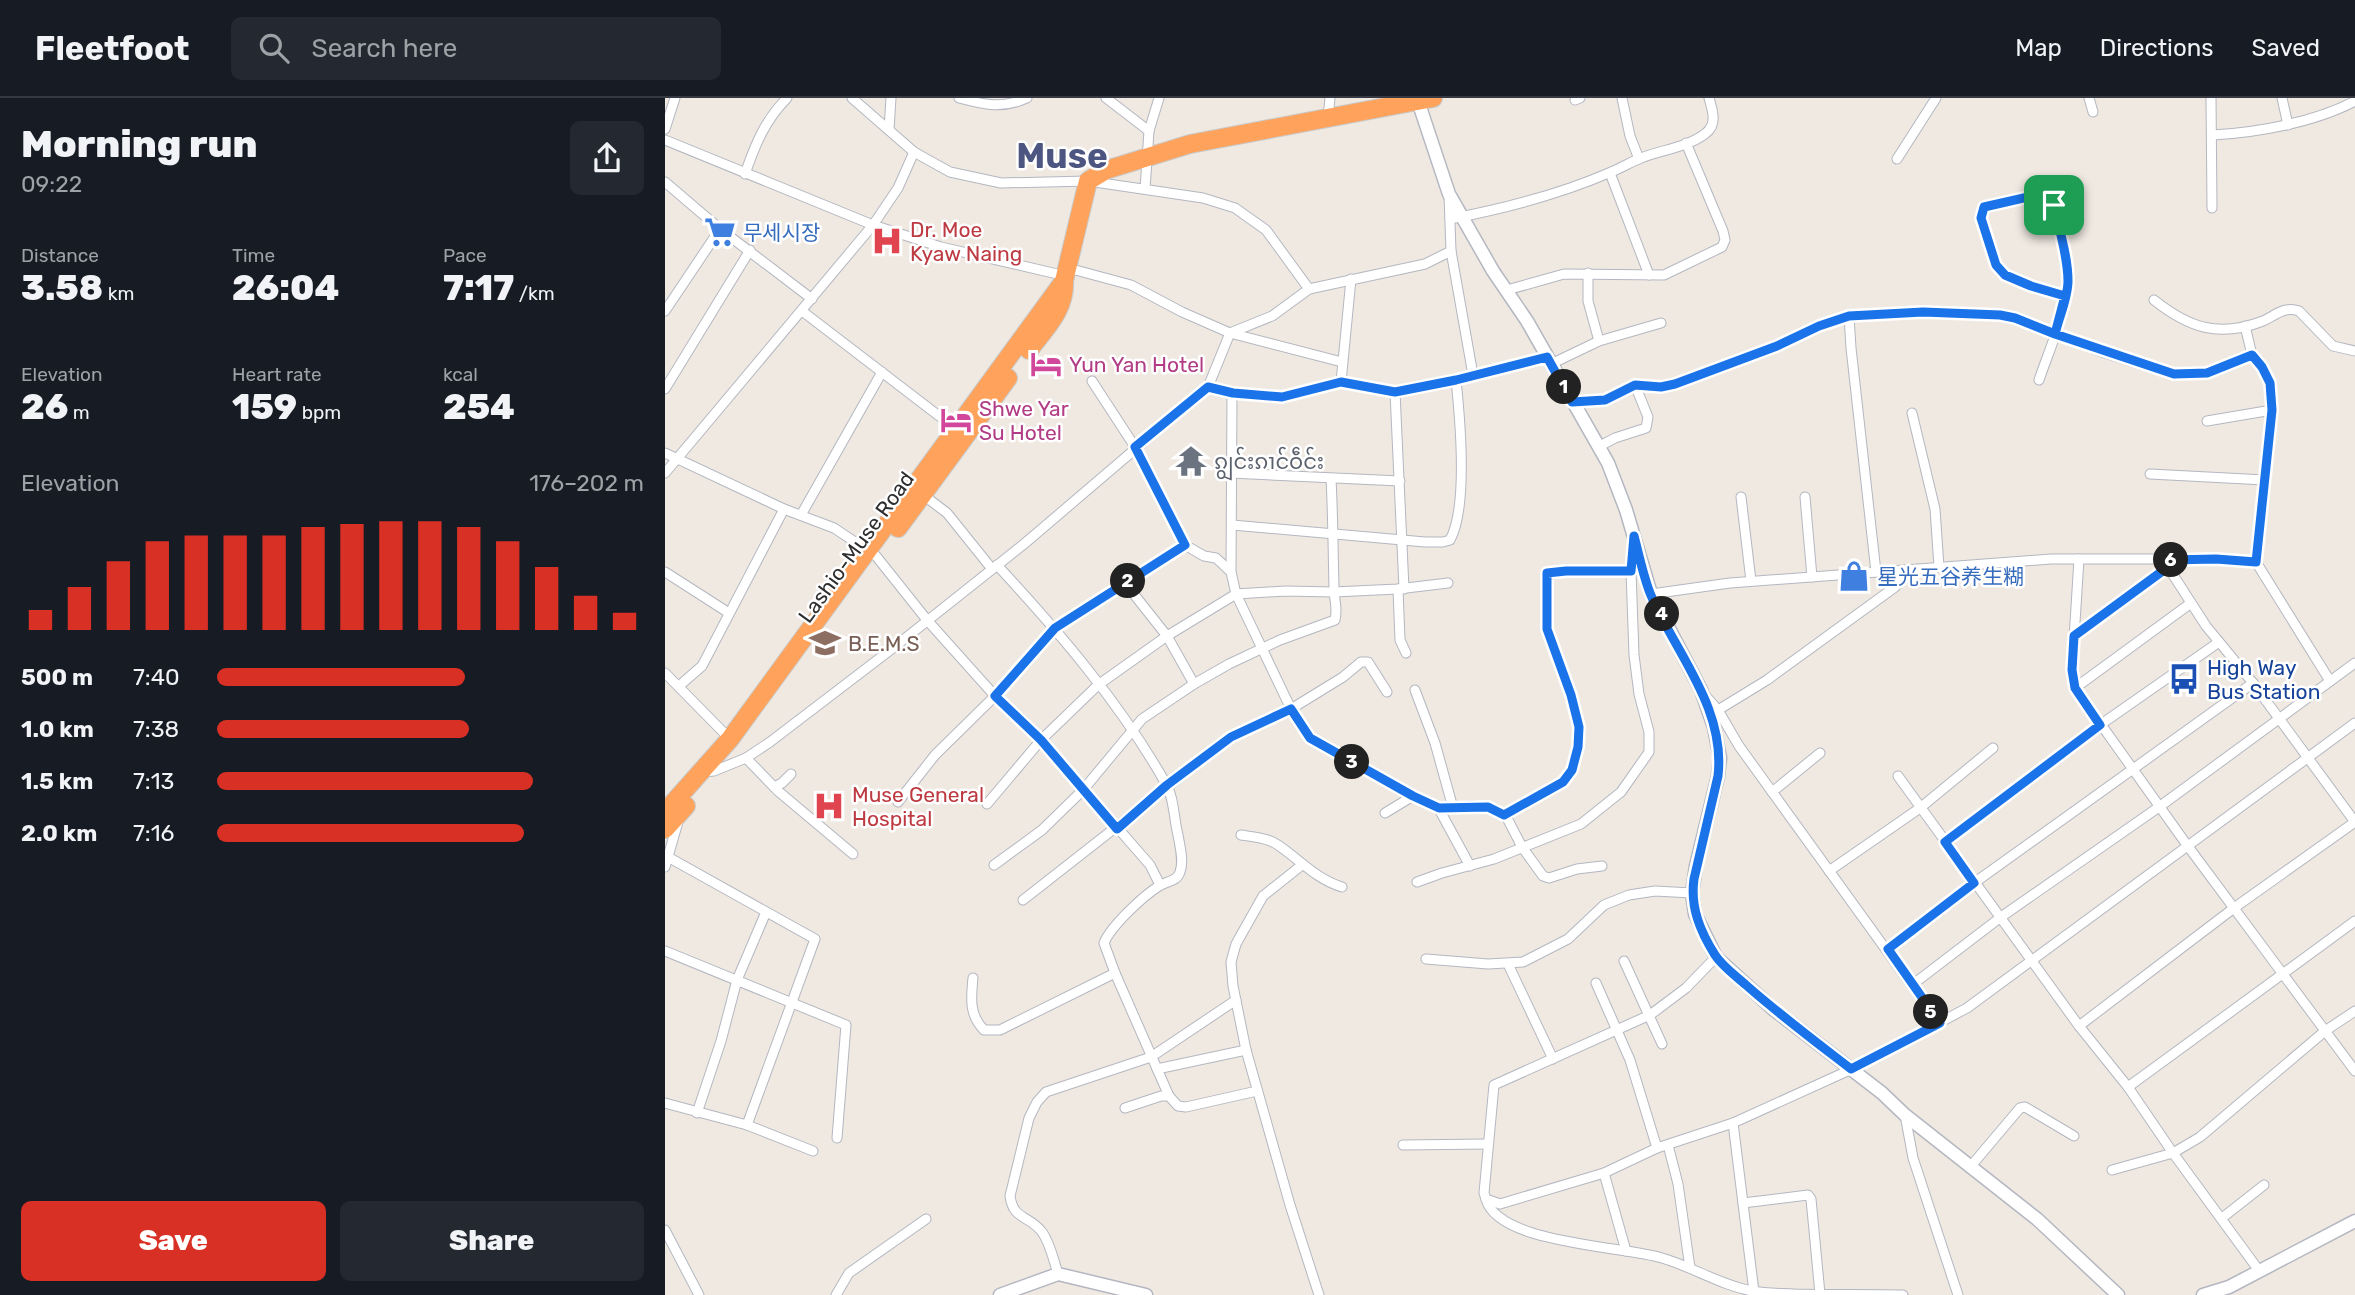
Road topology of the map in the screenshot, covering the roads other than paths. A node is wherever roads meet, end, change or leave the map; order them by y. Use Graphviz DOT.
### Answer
graph roads {
  1 [pos="675,98"];
  2 [pos="787,98"];
  3 [pos="852,98"];
  4 [pos="891,98"];
  5 [pos="959,98"];
  6 [pos="1027,98"];
  7 [pos="1107,98"];
  8 [pos="1159,98"];
  9 [pos="1330,98"];
  10 [pos="1622,98"];
  11 [pos="1709,98"];
  12 [pos="1936,98"];
  13 [pos="2089,98"];
  14 [pos="2211,98"];
  15 [pos="2282,98"];
  16 [pos="1425,100"];
  17 [pos="2355,101"];
  18 [pos="2093,112"];
  19 [pos="1328,118"];
  20 [pos="2288,125"];
  21 [pos="665,129"];
  22 [pos="888,130"];
  23 [pos="1149,131"];
  24 [pos="2212,135"];
  25 [pos="665,140"];
  26 [pos="1686,143"];
  27 [pos="914,152"];
  28 [pos="1148,156"];
  29 [pos="1639,159"];
  30 [pos="1896,159"];
  31 [pos="1610,173"];
  32 [pos="745,174"];
  33 [pos="1087,181"];
  34 [pos="665,182"];
  35 [pos="1145,189"];
  36 [pos="2212,208"];
  37 [pos="1456,218"];
  38 [pos="873,225"];
  39 [pos="720,229"];
  40 [pos="750,250"];
  41 [pos="1451,251"];
  42 [pos="1588,273"];
  43 [pos="1066,275"];
  44 [pos="1649,275"];
  45 [pos="1351,279"];
  46 [pos="1309,289"];
  47 [pos="1507,290"];
  48 [pos="2065,296"];
  49 [pos="812,299"];
  50 [pos="2154,300"];
  51 [pos="665,311"];
  52 [pos="802,311"];
  53 [pos="1849,316"];
  54 [pos="1661,323"];
  55 [pos="2245,326"];
  56 [pos="1230,333"];
  57 [pos="2055,334"];
  58 [pos="1599,341"];
  59 [pos="2355,351"];
  60 [pos="2252,355"];
  61 [pos="1549,360"];
  62 [pos="1342,362"];
  63 [pos="882,372"];
  64 [pos="1473,375"];
  65 [pos="1456,380"];
  66 [pos="2039,380"];
  67 [pos="1092,381"];
  68 [pos="1341,382"];
  69 [pos="1635,385"];
  70 [pos="1208,387"];
  71 [pos="665,389"];
  72 [pos="1395,392"];
  73 [pos="1233,393"];
  74 [pos="1572,402"];
  75 [pos="2272,410"];
  76 [pos="1912,413"];
  77 [pos="2207,421"];
  78 [pos="960,432"];
  79 [pos="1135,447"];
  80 [pos="1598,447"];
  81 [pos="665,453"];
  82 [pos="676,458"];
  83 [pos="665,473"];
  84 [pos="1230,473"];
  85 [pos="2150,474"];
  86 [pos="1331,479"];
  87 [pos="2265,480"];
  88 [pos="1400,481"];
  89 [pos="922,494"];
  90 [pos="1741,497"];
  91 [pos="1805,498"];
  92 [pos="784,509"];
  93 [pos="801,515"];
  94 [pos="1232,525"];
  95 [pos="1335,533"];
  96 [pos="1634,536"];
  97 [pos="1402,540"];
  98 [pos="1185,545"];
  99 [pos="871,553"];
  100 [pos="2079,559"];
  101 [pos="2256,562"];
  102 [pos="2168,564"];
  103 [pos="995,567"];
  104 [pos="1939,568"];
  105 [pos="1910,570"];
  106 [pos="1631,571"];
  107 [pos="665,572"];
  108 [pos="1231,572"];
  109 [pos="1875,572"];
  110 [pos="1812,577"];
  111 [pos="1751,581"];
  112 [pos="1125,583"];
  113 [pos="1448,583"];
  114 [pos="1401,589"];
  115 [pos="1333,592"];
  116 [pos="1236,594"];
  117 [pos="1651,594"];
  118 [pos="2191,603"];
  119 [pos="729,613"];
  120 [pos="927,620"];
  121 [pos="1055,628"];
  122 [pos="1167,636"];
  123 [pos="2074,636"];
  124 [pos="2219,642"];
  125 [pos="1263,649"];
  126 [pos="1406,653"];
  127 [pos="2355,663"];
  128 [pos="665,673"];
  129 [pos="2330,681"];
  130 [pos="2253,683"];
  131 [pos="1194,684"];
  132 [pos="1098,685"];
  133 [pos="679,686"];
  134 [pos="2075,688"];
  135 [pos="1415,690"];
  136 [pos="1701,690"];
  137 [pos="1387,692"];
  138 [pos="995,696"];
  139 [pos="1291,709"];
  140 [pos="1718,710"];
  141 [pos="2279,718"];
  142 [pos="2355,723"];
  143 [pos="2100,725"];
  144 [pos="1133,730"];
  145 [pos="730,739"];
  146 [pos="1041,740"];
  147 [pos="1993,748"];
  148 [pos="1820,753"];
  149 [pos="2307,757"];
  150 [pos="746,758"];
  151 [pos="2132,770"];
  152 [pos="708,771"];
  153 [pos="791,774"];
  154 [pos="1898,776"];
  155 [pos="1167,785"];
  156 [pos="774,787"];
  157 [pos="1083,790"];
  158 [pos="1772,792"];
  159 [pos="1413,796"];
  160 [pos="898,802"];
  161 [pos="987,804"];
  162 [pos="2159,807"];
  163 [pos="1439,808"];
  164 [pos="1453,808"];
  165 [pos="1920,808"];
  166 [pos="673,812"];
  167 [pos="1385,813"];
  168 [pos="1504,815"];
  169 [pos="2355,822"];
  170 [pos="665,829"];
  171 [pos="1117,829"];
  172 [pos="1241,835"];
  173 [pos="1945,842"];
  174 [pos="2186,845"];
  175 [pos="1522,846"];
  176 [pos="853,854"];
  177 [pos="667,862"];
  178 [pos="995,865"];
  179 [pos="1302,865"];
  180 [pos="1470,866"];
  181 [pos="1602,866"];
  182 [pos="1829,871"];
  183 [pos="1417,882"];
  184 [pos="1974,883"];
  185 [pos="1160,885"];
  186 [pos="1342,887"];
  187 [pos="1692,893"];
  188 [pos="1023,900"];
  189 [pos="2234,908"];
  190 [pos="767,912"];
  191 [pos="2001,917"];
  192 [pos="2355,921"];
  193 [pos="1888,949"];
  194 [pos="665,951"];
  195 [pos="1716,957"];
  196 [pos="1426,959"];
  197 [pos="2031,959"];
  198 [pos="1624,961"];
  199 [pos="1508,964"];
  200 [pos="1115,974"];
  201 [pos="2283,974"];
  202 [pos="973,978"];
  203 [pos="737,980"];
  204 [pos="1596,983"];
  205 [pos="1912,985"];
  206 [pos="1236,1000"];
  207 [pos="792,1003"];
  208 [pos="2355,1011"];
  209 [pos="1650,1015"];
  210 [pos="1940,1023"];
  211 [pos="2079,1026"];
  212 [pos="1617,1030"];
  213 [pos="2325,1031"];
  214 [pos="1662,1044"];
  215 [pos="1246,1050"];
  216 [pos="1151,1057"];
  217 [pos="1553,1059"];
  218 [pos="1157,1069"];
  219 [pos="1851,1069"];
  220 [pos="2355,1071"];
  221 [pos="2128,1087"];
  222 [pos="1257,1091"];
  223 [pos="1169,1096"];
  224 [pos="665,1103"];
  225 [pos="1125,1108"];
  226 [pos="697,1113"];
  227 [pos="1905,1115"];
  228 [pos="1733,1123"];
  229 [pos="747,1125"];
  230 [pos="2074,1136"];
  231 [pos="837,1138"];
  232 [pos="1403,1144"];
  233 [pos="1488,1144"];
  234 [pos="1668,1145"];
  235 [pos="1657,1148"];
  236 [pos="813,1151"];
  237 [pos="2173,1153"];
  238 [pos="1971,1166"];
  239 [pos="2112,1170"];
  240 [pos="1604,1173"];
  241 [pos="2264,1185"];
  242 [pos="1486,1199"];
  243 [pos="1743,1203"];
  244 [pos="2222,1218"];
  245 [pos="926,1219"];
  246 [pos="2355,1221"];
  247 [pos="665,1230"];
  248 [pos="1626,1251"];
  249 [pos="1690,1268"];
  250 [pos="2260,1272"];
  251 [pos="1058,1274"];
  252 [pos="1098,1282"];
  253 [pos="1018,1292"];
  254 [pos="1754,1292"];
  255 [pos="1820,1294"];
  256 [pos="699,1295"];
  257 [pos="836,1295"];
  258 [pos="1000,1295"];
  259 [pos="1093,1295"];
  260 [pos="1146,1295"];
  261 [pos="1319,1295"];
  262 [pos="1903,1295"];
  263 [pos="1958,1295"];
  264 [pos="2118,1295"];
  265 [pos="2203,1295"];
  1 -- 21 [label="street"];
  2 -- 32 [label="street"];
  3 -- 22 [label="street"];
  4 -- 22 [label="street"];
  5 -- 6 [label="street"];
  7 -- 23 [label="street"];
  8 -- 23 [label="street"];
  9 -- 19 [label="street"];
  10 -- 29 [label="street"];
  11 -- 26 [label="street"];
  12 -- 30 [label="street"];
  13 -- 18 [label="street"];
  14 -- 24 [label="street"];
  15 -- 20 [label="street"];
  16 -- 19 [label="highway"];
  16 -- 37 [label="street"];
  17 -- 20 [label="street"];
  19 -- 28 [label="highway"];
  20 -- 24 [label="street"];
  22 -- 27 [label="street"];
  23 -- 28 [label="street"];
  24 -- 36 [label="street"];
  25 -- 32 [label="street"];
  26 -- 29 [label="street"];
  26 -- 44 [label="street"];
  27 -- 33 [label="street"];
  27 -- 38 [label="street"];
  28 -- 33 [label="highway"];
  28 -- 35 [label="street"];
  29 -- 31 [label="street"];
  31 -- 37 [label="street"];
  31 -- 44 [label="street"];
  32 -- 38 [label="street"];
  33 -- 35 [label="street"];
  33 -- 43 [label="highway, Lashio-Muse Road"];
  34 -- 39 [label="street"];
  35 -- 46 [label="street"];
  37 -- 41 [label="street"];
  37 -- 47 [label="street"];
  38 -- 43 [label="street"];
  38 -- 49 [label="street"];
  39 -- 40 [label="street"];
  39 -- 51 [label="street"];
  40 -- 49 [label="street"];
  40 -- 71 [label="street"];
  41 -- 45 [label="street"];
  41 -- 64 [label="street"];
  42 -- 44 [label="street"];
  42 -- 47 [label="street"];
  42 -- 58 [label="street"];
  43 -- 56 [label="street"];
  43 -- 78 [label="highway, Lashio-Muse Road"];
  45 -- 46 [label="street"];
  45 -- 62 [label="street"];
  46 -- 56 [label="street"];
  47 -- 61 [label="street"];
  48 -- 48 [label="street"];
  48 -- 57 [label="street"];
  49 -- 52 [label="street"];
  50 -- 55 [label="street"];
  52 -- 63 [label="street"];
  52 -- 82 [label="street"];
  53 -- 57 [label="street"];
  53 -- 69 [label="street"];
  53 -- 109 [label="street"];
  54 -- 58 [label="street"];
  55 -- 59 [label="street"];
  55 -- 60 [label="street"];
  56 -- 62 [label="street"];
  56 -- 70 [label="street"];
  57 -- 60 [label="street"];
  57 -- 66 [label="street"];
  58 -- 61 [label="street"];
  60 -- 75 [label="street"];
  61 -- 64 [label="street"];
  61 -- 74 [label="street"];
  62 -- 68 [label="street"];
  63 -- 78 [label="street"];
  63 -- 93 [label="street"];
  64 -- 65 [label="street"];
  65 -- 72 [label="street"];
  65 -- 97 [label="street"];
  67 -- 79 [label="street"];
  68 -- 72 [label="street"];
  68 -- 73 [label="street"];
  69 -- 74 [label="street"];
  69 -- 80 [label="street"];
  70 -- 73 [label="street"];
  70 -- 79 [label="street"];
  72 -- 88 [label="street"];
  73 -- 84 [label="street"];
  74 -- 80 [label="street"];
  75 -- 77 [label="street"];
  75 -- 87 [label="street"];
  76 -- 104 [label="street"];
  78 -- 89 [label="highway, Lashio-Muse Road"];
  78 -- 99 [label="highway, Lashio-Muse Road"];
  79 -- 98 [label="street"];
  79 -- 103 [label="street"];
  80 -- 96 [label="street"];
  81 -- 82 [label="street"];
  82 -- 83 [label="street"];
  82 -- 92 [label="street"];
  84 -- 86 [label="street"];
  84 -- 94 [label="street"];
  85 -- 87 [label="street"];
  86 -- 88 [label="street"];
  86 -- 95 [label="street"];
  87 -- 101 [label="street"];
  88 -- 97 [label="street"];
  89 -- 99 [label="highway, Lashio-Muse Road"];
  89 -- 103 [label="street"];
  90 -- 111 [label="street"];
  91 -- 110 [label="street"];
  92 -- 93 [label="street"];
  92 -- 119 [label="street"];
  93 -- 99 [label="street"];
  94 -- 95 [label="street"];
  94 -- 108 [label="street"];
  95 -- 97 [label="street"];
  95 -- 115 [label="street"];
  96 -- 106 [label="street"];
  96 -- 117 [label="street"];
  97 -- 114 [label="street"];
  98 -- 108 [label="street"];
  98 -- 112 [label="street"];
  99 -- 120 [label="street"];
  99 -- 145 [label="highway, Lashio-Muse Road"];
  99 -- 152 [label="highway, Lashio-Muse Road"];
  100 -- 102 [label="street"];
  100 -- 104 [label="street"];
  100 -- 123 [label="street"];
  101 -- 102 [label="street"];
  101 -- 129 [label="street"];
  102 -- 118 [label="street"];
  102 -- 123 [label="street"];
  103 -- 120 [label="street"];
  103 -- 121 [label="street"];
  104 -- 105 [label="street"];
  105 -- 109 [label="street"];
  105 -- 140 [label="street"];
  106 -- 168 [label="street"];
  106 -- 175 [label="street"];
  107 -- 119 [label="street"];
  108 -- 116 [label="street"];
  109 -- 110 [label="street"];
  110 -- 111 [label="street"];
  111 -- 117 [label="street"];
  112 -- 121 [label="street"];
  112 -- 122 [label="street"];
  113 -- 114 [label="street"];
  114 -- 115 [label="street"];
  114 -- 126 [label="street"];
  115 -- 116 [label="street"];
  115 -- 125 [label="street"];
  116 -- 122 [label="street"];
  116 -- 125 [label="street"];
  117 -- 136 [label="street"];
  118 -- 124 [label="street"];
  118 -- 134 [label="street"];
  119 -- 133 [label="street"];
  120 -- 138 [label="street"];
  120 -- 150 [label="street"];
  121 -- 132 [label="street"];
  121 -- 138 [label="street"];
  122 -- 131 [label="street"];
  122 -- 132 [label="street"];
  123 -- 134 [label="street"];
  124 -- 130 [label="street"];
  124 -- 143 [label="street"];
  125 -- 131 [label="street"];
  125 -- 139 [label="street"];
  127 -- 129 [label="street"];
  128 -- 133 [label="street"];
  129 -- 141 [label="street"];
  130 -- 141 [label="street"];
  130 -- 151 [label="street"];
  131 -- 144 [label="street"];
  132 -- 144 [label="street"];
  132 -- 146 [label="street"];
  133 -- 145 [label="street"];
  134 -- 143 [label="street"];
  135 -- 164 [label="street"];
  136 -- 140 [label="street"];
  136 -- 187 [label="street"];
  137 -- 139 [label="street"];
  138 -- 146 [label="street"];
  138 -- 160 [label="street"];
  139 -- 155 [label="street"];
  139 -- 159 [label="street"];
  140 -- 158 [label="street"];
  141 -- 149 [label="street"];
  141 -- 162 [label="street"];
  142 -- 149 [label="street"];
  143 -- 151 [label="street"];
  143 -- 173 [label="street"];
  144 -- 155 [label="street"];
  144 -- 157 [label="street"];
  145 -- 152 [label="highway, Lashio-Muse Road"];
  146 -- 157 [label="street"];
  146 -- 161 [label="street"];
  147 -- 165 [label="street"];
  148 -- 158 [label="street"];
  149 -- 169 [label="street"];
  149 -- 174 [label="street"];
  150 -- 152 [label="street"];
  150 -- 156 [label="street"];
  151 -- 162 [label="street"];
  151 -- 184 [label="street"];
  152 -- 166 [label="highway, Lashio-Muse Road"];
  152 -- 166 [label="highway, Lashio-Muse Road"];
  153 -- 156 [label="street"];
  154 -- 165 [label="street"];
  155 -- 171 [label="street"];
  155 -- 185 [label="street"];
  156 -- 176 [label="street"];
  157 -- 171 [label="street"];
  157 -- 178 [label="street"];
  158 -- 182 [label="street"];
  159 -- 163 [label="street"];
  159 -- 167 [label="street"];
  162 -- 174 [label="street"];
  162 -- 191 [label="street"];
  163 -- 164 [label="street"];
  163 -- 180 [label="street"];
  164 -- 168 [label="street"];
  165 -- 173 [label="street"];
  165 -- 182 [label="street"];
  166 -- 170 [label="highway, Lashio-Muse Road"];
  166 -- 177 [label="street"];
  168 -- 175 [label="street"];
  169 -- 189 [label="street"];
  171 -- 185 [label="street"];
  171 -- 188 [label="street"];
  172 -- 179 [label="street"];
  173 -- 184 [label="street"];
  174 -- 189 [label="street"];
  174 -- 197 [label="street"];
  175 -- 180 [label="street"];
  175 -- 181 [label="street"];
  177 -- 190 [label="street"];
  179 -- 186 [label="street"];
  179 -- 206 [label="street"];
  180 -- 183 [label="street"];
  182 -- 193 [label="street"];
  184 -- 191 [label="street"];
  184 -- 193 [label="street"];
  185 -- 200 [label="street"];
  187 -- 195 [label="street"];
  187 -- 199 [label="street"];
  189 -- 201 [label="street"];
  189 -- 211 [label="street"];
  190 -- 203 [label="street"];
  190 -- 207 [label="street"];
  191 -- 197 [label="street"];
  191 -- 205 [label="street"];
  192 -- 201 [label="street"];
  193 -- 205 [label="street"];
  194 -- 203 [label="street"];
  195 -- 209 [label="street"];
  195 -- 219 [label="street"];
  196 -- 199 [label="street"];
  197 -- 210 [label="street"];
  197 -- 211 [label="street"];
  198 -- 209 [label="street"];
  199 -- 217 [label="street"];
  200 -- 202 [label="street"];
  200 -- 216 [label="street"];
  201 -- 213 [label="street"];
  201 -- 221 [label="street"];
  203 -- 207 [label="street"];
  203 -- 226 [label="street"];
  204 -- 212 [label="street"];
  205 -- 210 [label="street"];
  206 -- 215 [label="street"];
  206 -- 216 [label="street"];
  207 -- 229 [label="street"];
  207 -- 231 [label="street"];
  208 -- 213 [label="street"];
  209 -- 212 [label="street"];
  209 -- 214 [label="street"];
  210 -- 219 [label="street"];
  211 -- 221 [label="street"];
  212 -- 217 [label="street"];
  212 -- 235 [label="street"];
  213 -- 220 [label="street"];
  213 -- 237 [label="street"];
  215 -- 218 [label="street"];
  215 -- 222 [label="street"];
  216 -- 218 [label="street"];
  216 -- 251 [label="street"];
  217 -- 233 [label="street"];
  218 -- 223 [label="street"];
  219 -- 227 [label="street"];
  219 -- 228 [label="street"];
  221 -- 237 [label="street"];
  222 -- 223 [label="street"];
  222 -- 261 [label="street"];
  223 -- 225 [label="street"];
  224 -- 226 [label="street"];
  226 -- 229 [label="street"];
  227 -- 238 [label="street"];
  227 -- 263 [label="street"];
  228 -- 234 [label="street"];
  228 -- 243 [label="street"];
  229 -- 236 [label="street"];
  230 -- 238 [label="street"];
  232 -- 233 [label="street"];
  233 -- 242 [label="street"];
  234 -- 235 [label="street"];
  234 -- 249 [label="street"];
  235 -- 240 [label="street"];
  237 -- 239 [label="street"];
  237 -- 244 [label="street"];
  238 -- 264 [label="street"];
  240 -- 242 [label="street"];
  240 -- 248 [label="street"];
  241 -- 244 [label="street"];
  242 -- 248 [label="street"];
  243 -- 254 [label="street"];
  243 -- 255 [label="street"];
  244 -- 250 [label="street"];
  245 -- 257 [label="street"];
  246 -- 250 [label="street"];
  247 -- 256 [label="street"];
  248 -- 249 [label="street"];
  249 -- 254 [label="street"];
  250 -- 265 [label="street"];
  251 -- 252 [label="street"];
  251 -- 253 [label="street"];
  252 -- 259 [label="street"];
  252 -- 260 [label="street"];
  253 -- 258 [label="street"];
  254 -- 255 [label="street"];
  255 -- 262 [label="street"];
}
